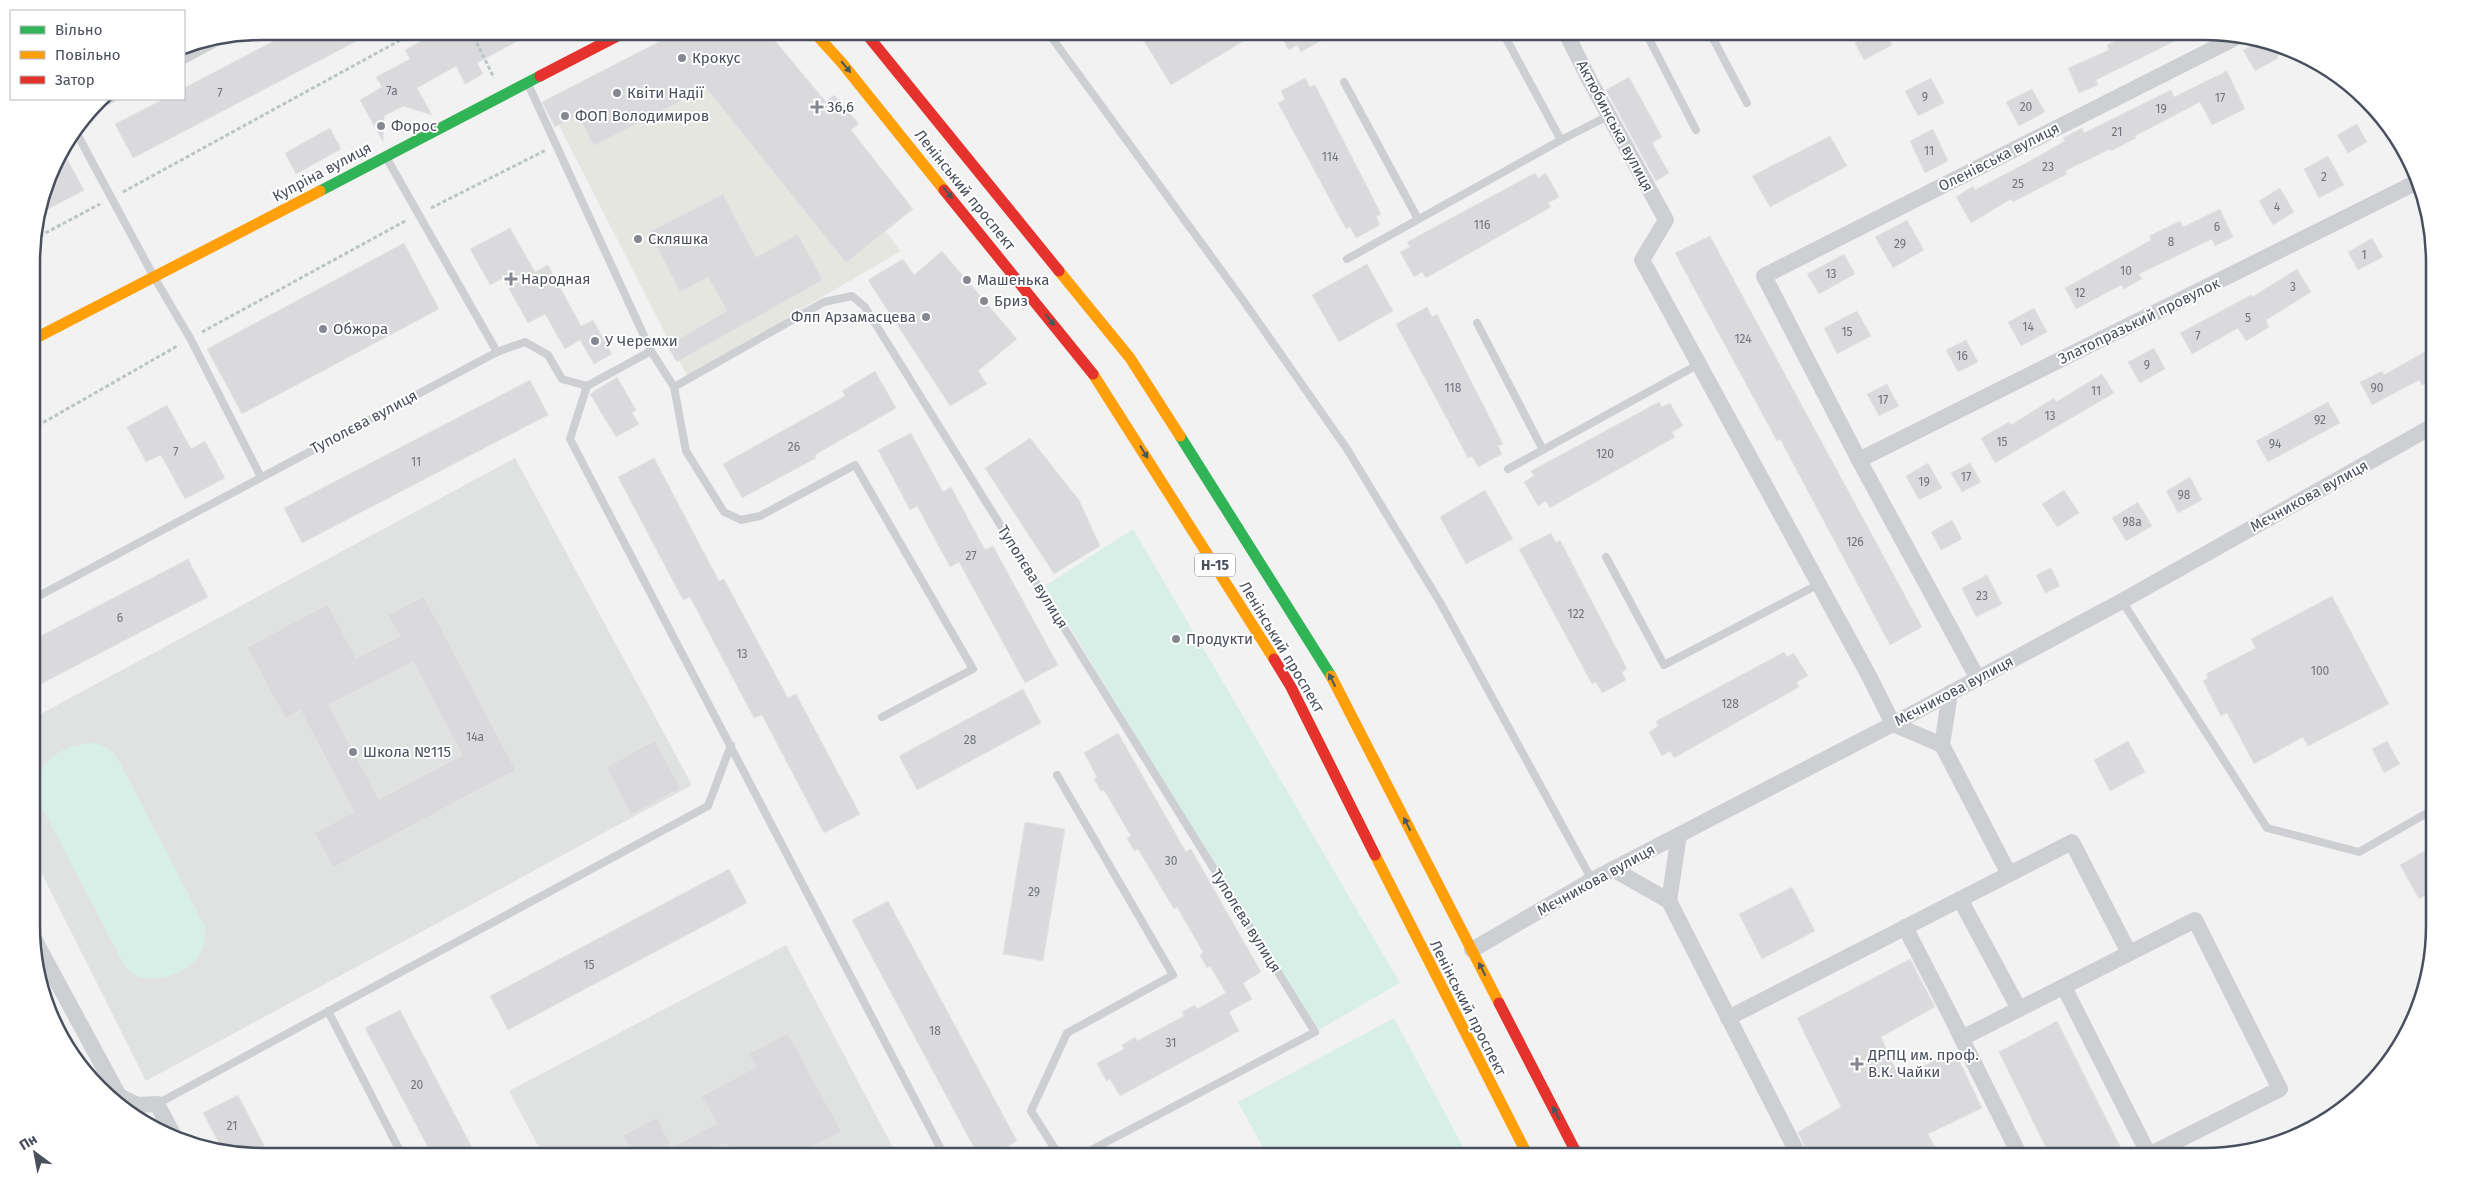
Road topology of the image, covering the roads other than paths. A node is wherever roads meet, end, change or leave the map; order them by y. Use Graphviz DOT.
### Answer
graph roads {
  1 [pos="610,40"];
  2 [pos="821,40"];
  3 [pos="871,40"];
  4 [pos="1054,40"];
  5 [pos="1507,40"];
  6 [pos="1570,40"];
  7 [pos="1650,40"];
  8 [pos="1714,40"];
  9 [pos="2228,41"];
  10 [pos="209,47"];
  11 [pos="185,59"];
  12 [pos="1344,82"];
  13 [pos="528,84"];
  14 [pos="1747,103"];
  15 [pos="1608,116"];
  16 [pos="1696,130"];
  17 [pos="78,136"];
  18 [pos="1561,140"];
  19 [pos="386,155"];
  20 [pos="2412,185"];
  21 [pos="1418,219"];
  22 [pos="1347,259"];
  23 [pos="154,277"];
  24 [pos="1477,323"];
  25 [pos="40,336"];
  26 [pos="651,351"];
  27 [pos="497,352"];
  28 [pos="1699,364"];
  29 [pos="587,386"];
  30 [pos="674,387"];
  31 [pos="2426,430"];
  32 [pos="1543,450"];
  33 [pos="1859,460"];
  34 [pos="1508,469"];
  35 [pos="260,477"];
  36 [pos="1606,557"];
  37 [pos="1819,584"];
  38 [pos="40,594"];
  39 [pos="2122,601"];
  40 [pos="1978,678"];
  41 [pos="1950,694"];
  42 [pos="882,717"];
  43 [pos="1892,724"];
  44 [pos="1942,745"];
  45 [pos="731,746"];
  46 [pos="1057,775"];
  47 [pos="2426,814"];
  48 [pos="1678,835"];
  49 [pos="1613,869"];
  50 [pos="2009,874"];
  51 [pos="1592,880"];
  52 [pos="1960,899"];
  53 [pos="1669,901"];
  54 [pos="1905,927"];
  55 [pos="1472,950"];
  56 [pos="2129,953"];
  57 [pos="42,954"];
  58 [pos="2064,987"];
  59 [pos="2019,1009"];
  60 [pos="328,1011"];
  61 [pos="1728,1018"];
  62 [pos="1958,1031"];
  63 [pos="116,1094"];
  64 [pos="123,1099"];
  65 [pos="157,1104"];
  66 [pos="170,1128"];
  67 [pos="398,1148"];
  68 [pos="940,1148"];
  69 [pos="1055,1148"];
  70 [pos="1093,1148"];
  71 [pos="1524,1148"];
  72 [pos="1574,1148"];
  73 [pos="1795,1148"];
  74 [pos="2016,1148"];
  75 [pos="2144,1148"];
  76 [pos="2164,1148"];
  1 -- 13 [label="main road, Купріна вулиця"];
  2 -- 71 [label="main road, Ленінський проспект / Н-15, one-way"];
  55 -- 3 [label="main road, Ленінський проспект / Н-15, one-way"];
  4 -- 51 [label="lane"];
  5 -- 18 [label="lane"];
  6 -- 15 [label="street, Актюбинська вулиця"];
  7 -- 16 [label="lane"];
  8 -- 14 [label="lane"];
  9 -- 33 [label="street, Оленівська вулиця"];
  10 -- 11 [label="lane"];
  12 -- 21 [label="lane"];
  13 -- 19 [label="main road, Купріна вулиця"];
  13 -- 26 [label="lane"];
  15 -- 18 [label="lane"];
  15 -- 28 [label="street, Актюбинська вулиця"];
  17 -- 23 [label="lane"];
  18 -- 21 [label="lane"];
  19 -- 23 [label="main road, Купріна вулиця"];
  19 -- 27 [label="lane"];
  20 -- 33 [label="street, Златопразький провулок"];
  21 -- 22 [label="lane"];
  23 -- 25 [label="main road, Купріна вулиця"];
  23 -- 35 [label="lane"];
  24 -- 32 [label="lane"];
  26 -- 29 [label="lane"];
  26 -- 30 [label="lane"];
  27 -- 29 [label="lane, Туполєва вулиця"];
  27 -- 35 [label="lane, Туполєва вулиця"];
  28 -- 32 [label="lane"];
  28 -- 37 [label="street"];
  29 -- 45 [label="lane"];
  30 -- 42 [label="lane"];
  30 -- 70 [label="lane, Туполєва вулиця"];
  31 -- 39 [label="street, Мєчникова вулиця"];
  32 -- 34 [label="lane"];
  33 -- 40 [label="street"];
  35 -- 38 [label="lane, Туполєва вулиця"];
  36 -- 37 [label="lane"];
  37 -- 43 [label="street"];
  39 -- 40 [label="street, Мєчникова вулиця"];
  39 -- 47 [label="lane"];
  40 -- 41 [label="street, Мєчникова вулиця"];
  41 -- 43 [label="street, Мєчникова вулиця"];
  41 -- 44 [label="street"];
  43 -- 44 [label="street"];
  43 -- 48 [label="street, Мєчникова вулиця"];
  44 -- 50 [label="street"];
  45 -- 60 [label="lane"];
  45 -- 68 [label="lane"];
  46 -- 69 [label="lane"];
  48 -- 49 [label="street, Мєчникова вулиця"];
  48 -- 53 [label="street"];
  49 -- 51 [label="street, Мєчникова вулиця"];
  49 -- 53 [label="street"];
  50 -- 52 [label="street"];
  50 -- 56 [label="street"];
  51 -- 55 [label="street, Мєчникова вулиця"];
  52 -- 54 [label="street"];
  52 -- 59 [label="street"];
  53 -- 61 [label="street"];
  54 -- 61 [label="street"];
  54 -- 62 [label="street"];
  72 -- 55 [label="main road, Ленінський проспект / Н-15, one-way"];
  56 -- 58 [label="street"];
  56 -- 76 [label="street"];
  57 -- 63 [label="street"];
  58 -- 59 [label="street"];
  58 -- 75 [label="street"];
  59 -- 62 [label="street"];
  60 -- 65 [label="lane"];
  60 -- 67 [label="lane"];
  61 -- 73 [label="street"];
  62 -- 74 [label="street"];
  64 -- 65 [label="street"];
  65 -- 66 [label="street"];
}
